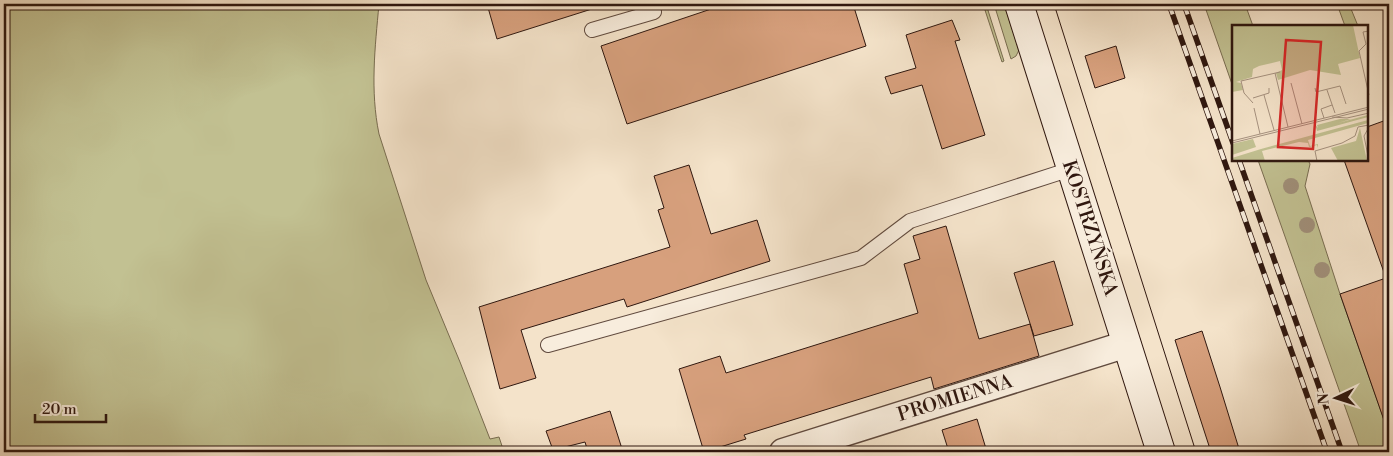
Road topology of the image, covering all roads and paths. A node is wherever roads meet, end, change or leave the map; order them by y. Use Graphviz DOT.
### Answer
graph roads {
  1 [pos="651,4"];
  2 [pos="1019,4"];
  3 [pos="592,30"];
  4 [pos="1071,168"];
  5 [pos="1127,344"];
  6 [pos="548,345"];
  7 [pos="783,452"];
  8 [pos="1161,452"];
  1 -- 3 [label="lane"];
  2 -- 4 [label="main road, KOSTRZYŃSKA"];
  4 -- 5 [label="main road, KOSTRZYŃSKA"];
  4 -- 6 [label="lane"];
  5 -- 7 [label="street, PROMIENNA"];
  5 -- 8 [label="main road, KOSTRZYŃSKA"];
}
